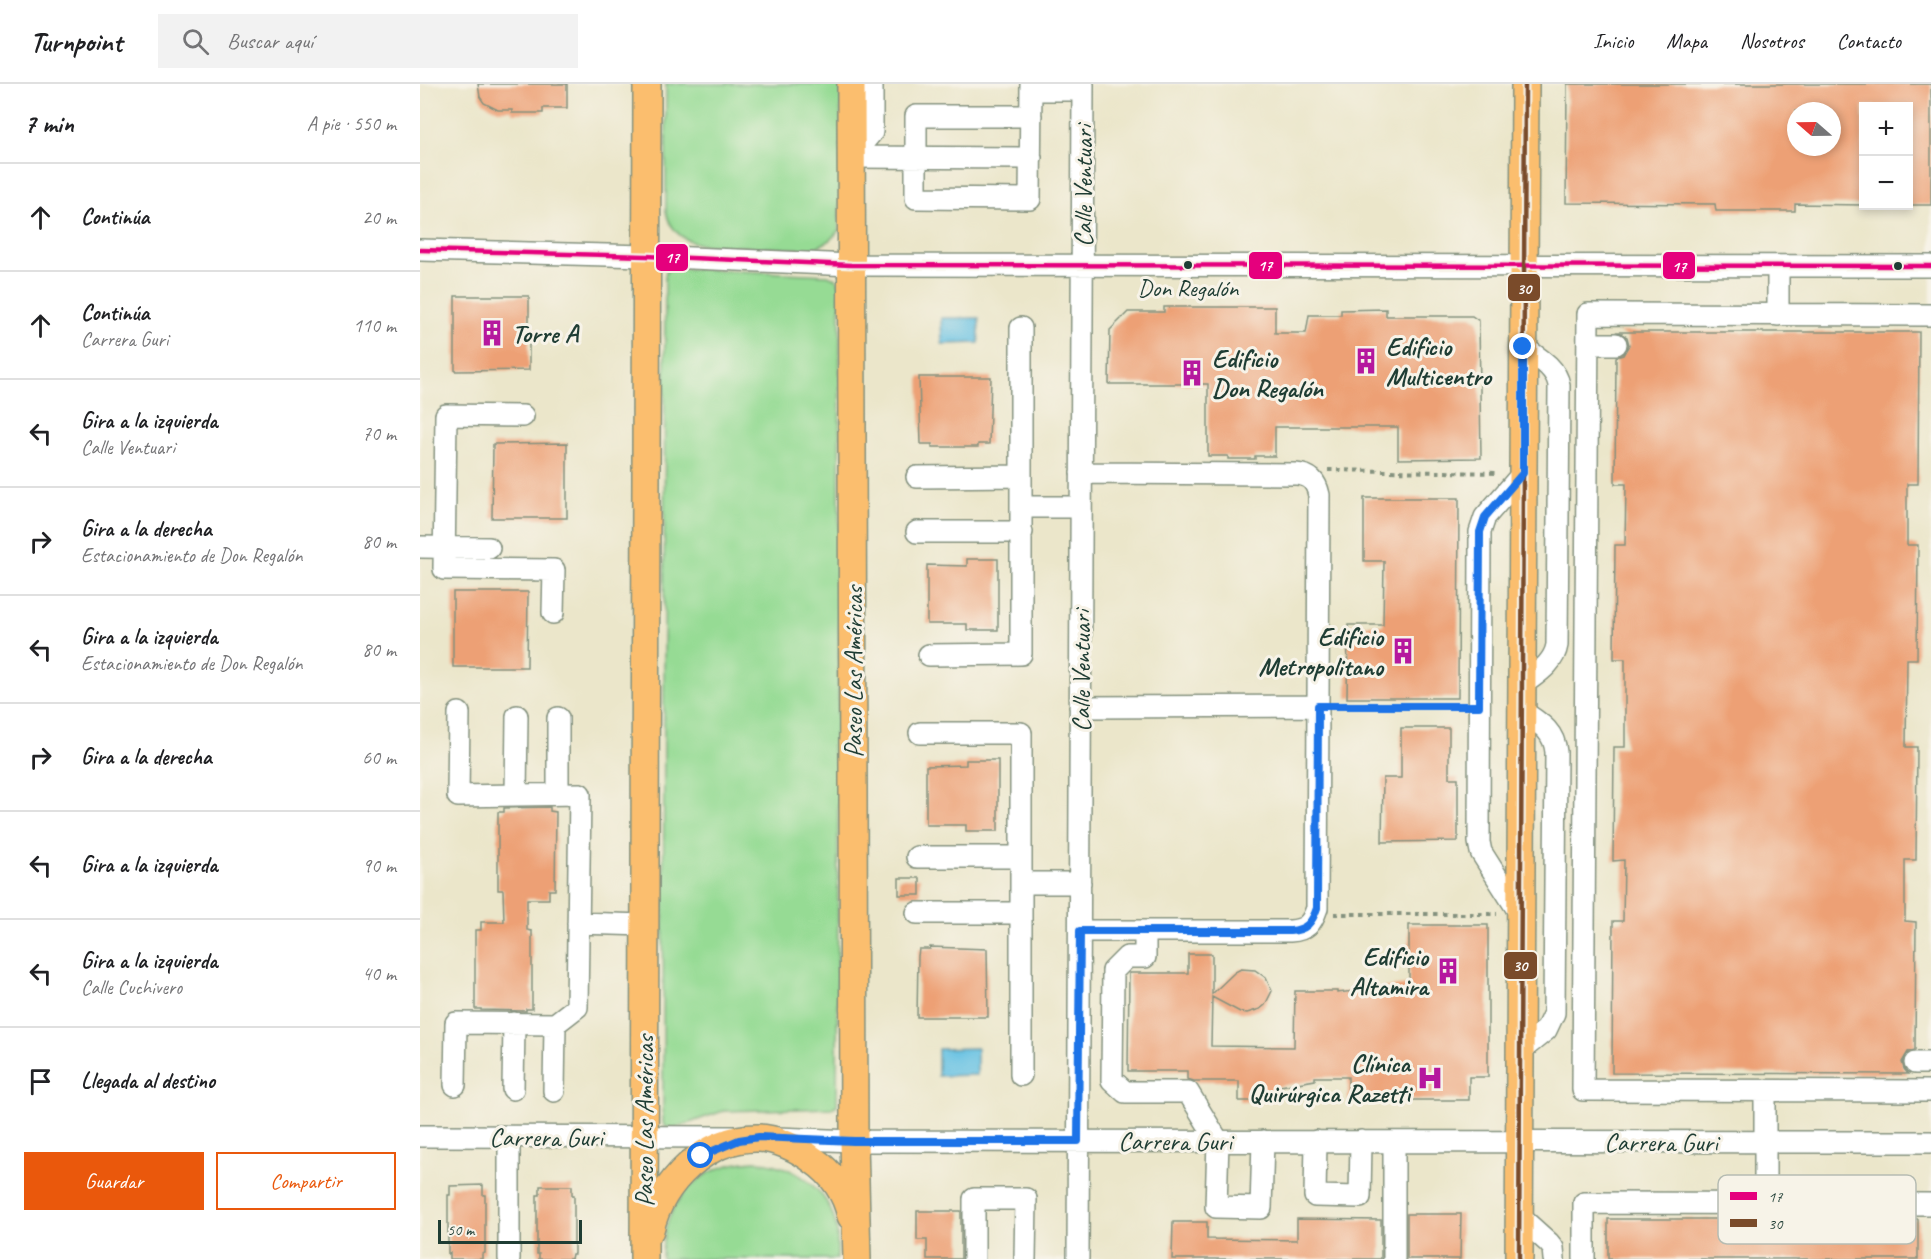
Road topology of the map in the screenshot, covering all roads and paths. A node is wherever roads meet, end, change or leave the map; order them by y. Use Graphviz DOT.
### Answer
graph roads {
  1 [pos="647,84"];
  2 [pos="851,84"];
  3 [pos="872,84"];
  4 [pos="1525,84"];
  5 [pos="1031,87"];
  6 [pos="1083,87"];
  7 [pos="1031,116"];
  8 [pos="851,158"];
  9 [pos="916,158"];
  10 [pos="1031,158"];
  11 [pos="420,250"];
  12 [pos="646,256"];
  13 [pos="851,265"];
  14 [pos="1082,265"];
  15 [pos="1524,266"];
  16 [pos="1779,266"];
  17 [pos="1931,266"];
  18 [pos="1778,315"];
  19 [pos="1931,315"];
  20 [pos="1021,328"];
  21 [pos="1588,344"];
  22 [pos="1616,344"];
  23 [pos="1523,347"];
  24 [pos="523,416"];
  25 [pos="1082,473"];
  26 [pos="1523,473"];
  27 [pos="1305,475"];
  28 [pos="1021,476"];
  29 [pos="917,477"];
  30 [pos="1022,507"];
  31 [pos="1081,507"];
  32 [pos="917,532"];
  33 [pos="1022,532"];
  34 [pos="420,547"];
  35 [pos="445,547"];
  36 [pos="489,548"];
  37 [pos="553,613"];
  38 [pos="1557,633"];
  39 [pos="1586,633"];
  40 [pos="929,655"];
  41 [pos="1522,698"];
  42 [pos="1080,706"];
  43 [pos="1318,706"];
  44 [pos="1479,706"];
  45 [pos="459,713"];
  46 [pos="517,716"];
  47 [pos="558,718"];
  48 [pos="920,733"];
  49 [pos="558,794"];
  50 [pos="516,795"];
  51 [pos="917,857"];
  52 [pos="1021,857"];
  53 [pos="1021,883"];
  54 [pos="1080,883"];
  55 [pos="1021,912"];
  56 [pos="917,913"];
  57 [pos="1315,913"];
  58 [pos="1521,915"];
  59 [pos="578,923"];
  60 [pos="645,925"];
  61 [pos="1080,931"];
  62 [pos="1145,931"];
  63 [pos="514,1023"];
  64 [pos="555,1024"];
  65 [pos="1520,1051"];
  66 [pos="1021,1075"];
  67 [pos="455,1085"];
  68 [pos="513,1089"];
  69 [pos="554,1091"];
  70 [pos="1766,1091"];
  71 [pos="1931,1091"];
  72 [pos="420,1136"];
  73 [pos="509,1137"];
  74 [pos="644,1137"];
  75 [pos="759,1137"];
  76 [pos="854,1141"];
  77 [pos="1078,1141"];
  78 [pos="1218,1141"];
  79 [pos="1263,1141"];
  80 [pos="1316,1141"];
  81 [pos="1361,1141"];
  82 [pos="1394,1142"];
  83 [pos="1520,1142"];
  84 [pos="1765,1142"];
  85 [pos="1931,1142"];
  86 [pos="1765,1175"];
  87 [pos="1931,1204"];
  88 [pos="1718,1206"];
  89 [pos="1916,1207"];
  90 [pos="1520,1216"];
  91 [pos="857,1251"];
  92 [pos="644,1258"];
  93 [pos="509,1259"];
  94 [pos="974,1259"];
  95 [pos="1025,1259"];
  96 [pos="1078,1259"];
  97 [pos="1394,1259"];
  98 [pos="1519,1259"];
  99 [pos="1554,1259"];
  100 [pos="1584,1259"];
  1 -- 12 [label="main road, Paseo Las Américas"];
  2 -- 8 [label="main road, Paseo Las Américas"];
  3 -- 8 [label="street"];
  4 -- 15 [label="main road"];
  5 -- 6 [label="street"];
  5 -- 7 [label="street"];
  6 -- 14 [label="street, Calle Ventuari"];
  7 -- 9 [label="street"];
  7 -- 10 [label="street"];
  8 -- 9 [label="street"];
  8 -- 13 [label="main road, Paseo Las Américas"];
  9 -- 10 [label="street"];
  9 -- 10 [label="street"];
  11 -- 12 [label="street"];
  12 -- 13 [label="street"];
  12 -- 60 [label="main road, Paseo Las Américas"];
  13 -- 14 [label="street"];
  13 -- 76 [label="main road, Paseo Las Américas"];
  14 -- 15 [label="street"];
  14 -- 25 [label="street, Calle Ventuari"];
  15 -- 16 [label="street"];
  15 -- 23 [label="main road"];
  16 -- 17 [label="street"];
  16 -- 18 [label="street"];
  18 -- 19 [label="street"];
  18 -- 21 [label="street"];
  20 -- 28 [label="street"];
  21 -- 22 [label="street"];
  21 -- 39 [label="street"];
  23 -- 26 [label="main road"];
  23 -- 38 [label="street"];
  24 -- 35 [label="street"];
  25 -- 27 [label="street"];
  25 -- 31 [label="street, Calle Ventuari"];
  26 -- 27 [label="path"];
  26 -- 41 [label="main road"];
  26 -- 44 [label="street"];
  27 -- 43 [label="street"];
  28 -- 29 [label="street"];
  28 -- 30 [label="street"];
  30 -- 31 [label="street"];
  30 -- 33 [label="street"];
  31 -- 42 [label="street, Calle Ventuari"];
  32 -- 33 [label="street"];
  33 -- 40 [label="street"];
  34 -- 35 [label="street"];
  35 -- 36 [label="street"];
  35 -- 37 [label="street"];
  38 -- 39 [label="street"];
  38 -- 41 [label="street"];
  39 -- 70 [label="street"];
  41 -- 58 [label="main road"];
  41 -- 65 [label="street"];
  42 -- 43 [label="street"];
  42 -- 54 [label="street, Calle Ventuari"];
  43 -- 44 [label="path"];
  43 -- 57 [label="street"];
  44 -- 58 [label="street"];
  45 -- 50 [label="street"];
  46 -- 50 [label="street"];
  47 -- 49 [label="street"];
  48 -- 52 [label="street"];
  49 -- 50 [label="street"];
  49 -- 59 [label="street"];
  51 -- 52 [label="street"];
  52 -- 53 [label="street"];
  53 -- 54 [label="street"];
  53 -- 55 [label="street"];
  54 -- 61 [label="street, Calle Ventuari"];
  55 -- 56 [label="street"];
  55 -- 66 [label="street"];
  57 -- 58 [label="path"];
  57 -- 62 [label="street"];
  58 -- 65 [label="main road"];
  59 -- 60 [label="street"];
  59 -- 64 [label="street"];
  60 -- 74 [label="main road, Paseo Las Américas"];
  61 -- 62 [label="street"];
  61 -- 77 [label="street, Calle Ventuari"];
  62 -- 78 [label="street"];
  63 -- 64 [label="street"];
  63 -- 67 [label="street"];
  63 -- 68 [label="street"];
  64 -- 69 [label="street"];
  65 -- 83 [label="main road"];
  70 -- 71 [label="street"];
  70 -- 84 [label="street"];
  72 -- 73 [label="street, Carrera Guri"];
  73 -- 74 [label="street, Carrera Guri"];
  73 -- 93 [label="street"];
  74 -- 75 [label="street, Carrera Guri"];
  74 -- 92 [label="main road, Paseo Las Américas"];
  75 -- 76 [label="street, Carrera Guri"];
  75 -- 91 [label="main road"];
  75 -- 92 [label="main road"];
  76 -- 77 [label="street, Carrera Guri"];
  76 -- 91 [label="main road, Paseo Las Américas"];
  77 -- 78 [label="street, Carrera Guri"];
  77 -- 96 [label="street, Calle Ventuari"];
  78 -- 79 [label="street, Carrera Guri"];
  78 -- 79 [label="street"];
  79 -- 80 [label="street, Carrera Guri"];
  80 -- 81 [label="street, Carrera Guri"];
  80 -- 81 [label="street"];
  81 -- 82 [label="street, Carrera Guri"];
  82 -- 83 [label="street, Carrera Guri"];
  82 -- 97 [label="street"];
  83 -- 84 [label="street, Carrera Guri"];
  83 -- 90 [label="main road"];
  84 -- 85 [label="street, Carrera Guri"];
  84 -- 86 [label="street"];
  87 -- 89 [label="street"];
  88 -- 100 [label="street"];
  90 -- 98 [label="main road"];
  90 -- 99 [label="street"];
  94 -- 95 [label="street"];
}
